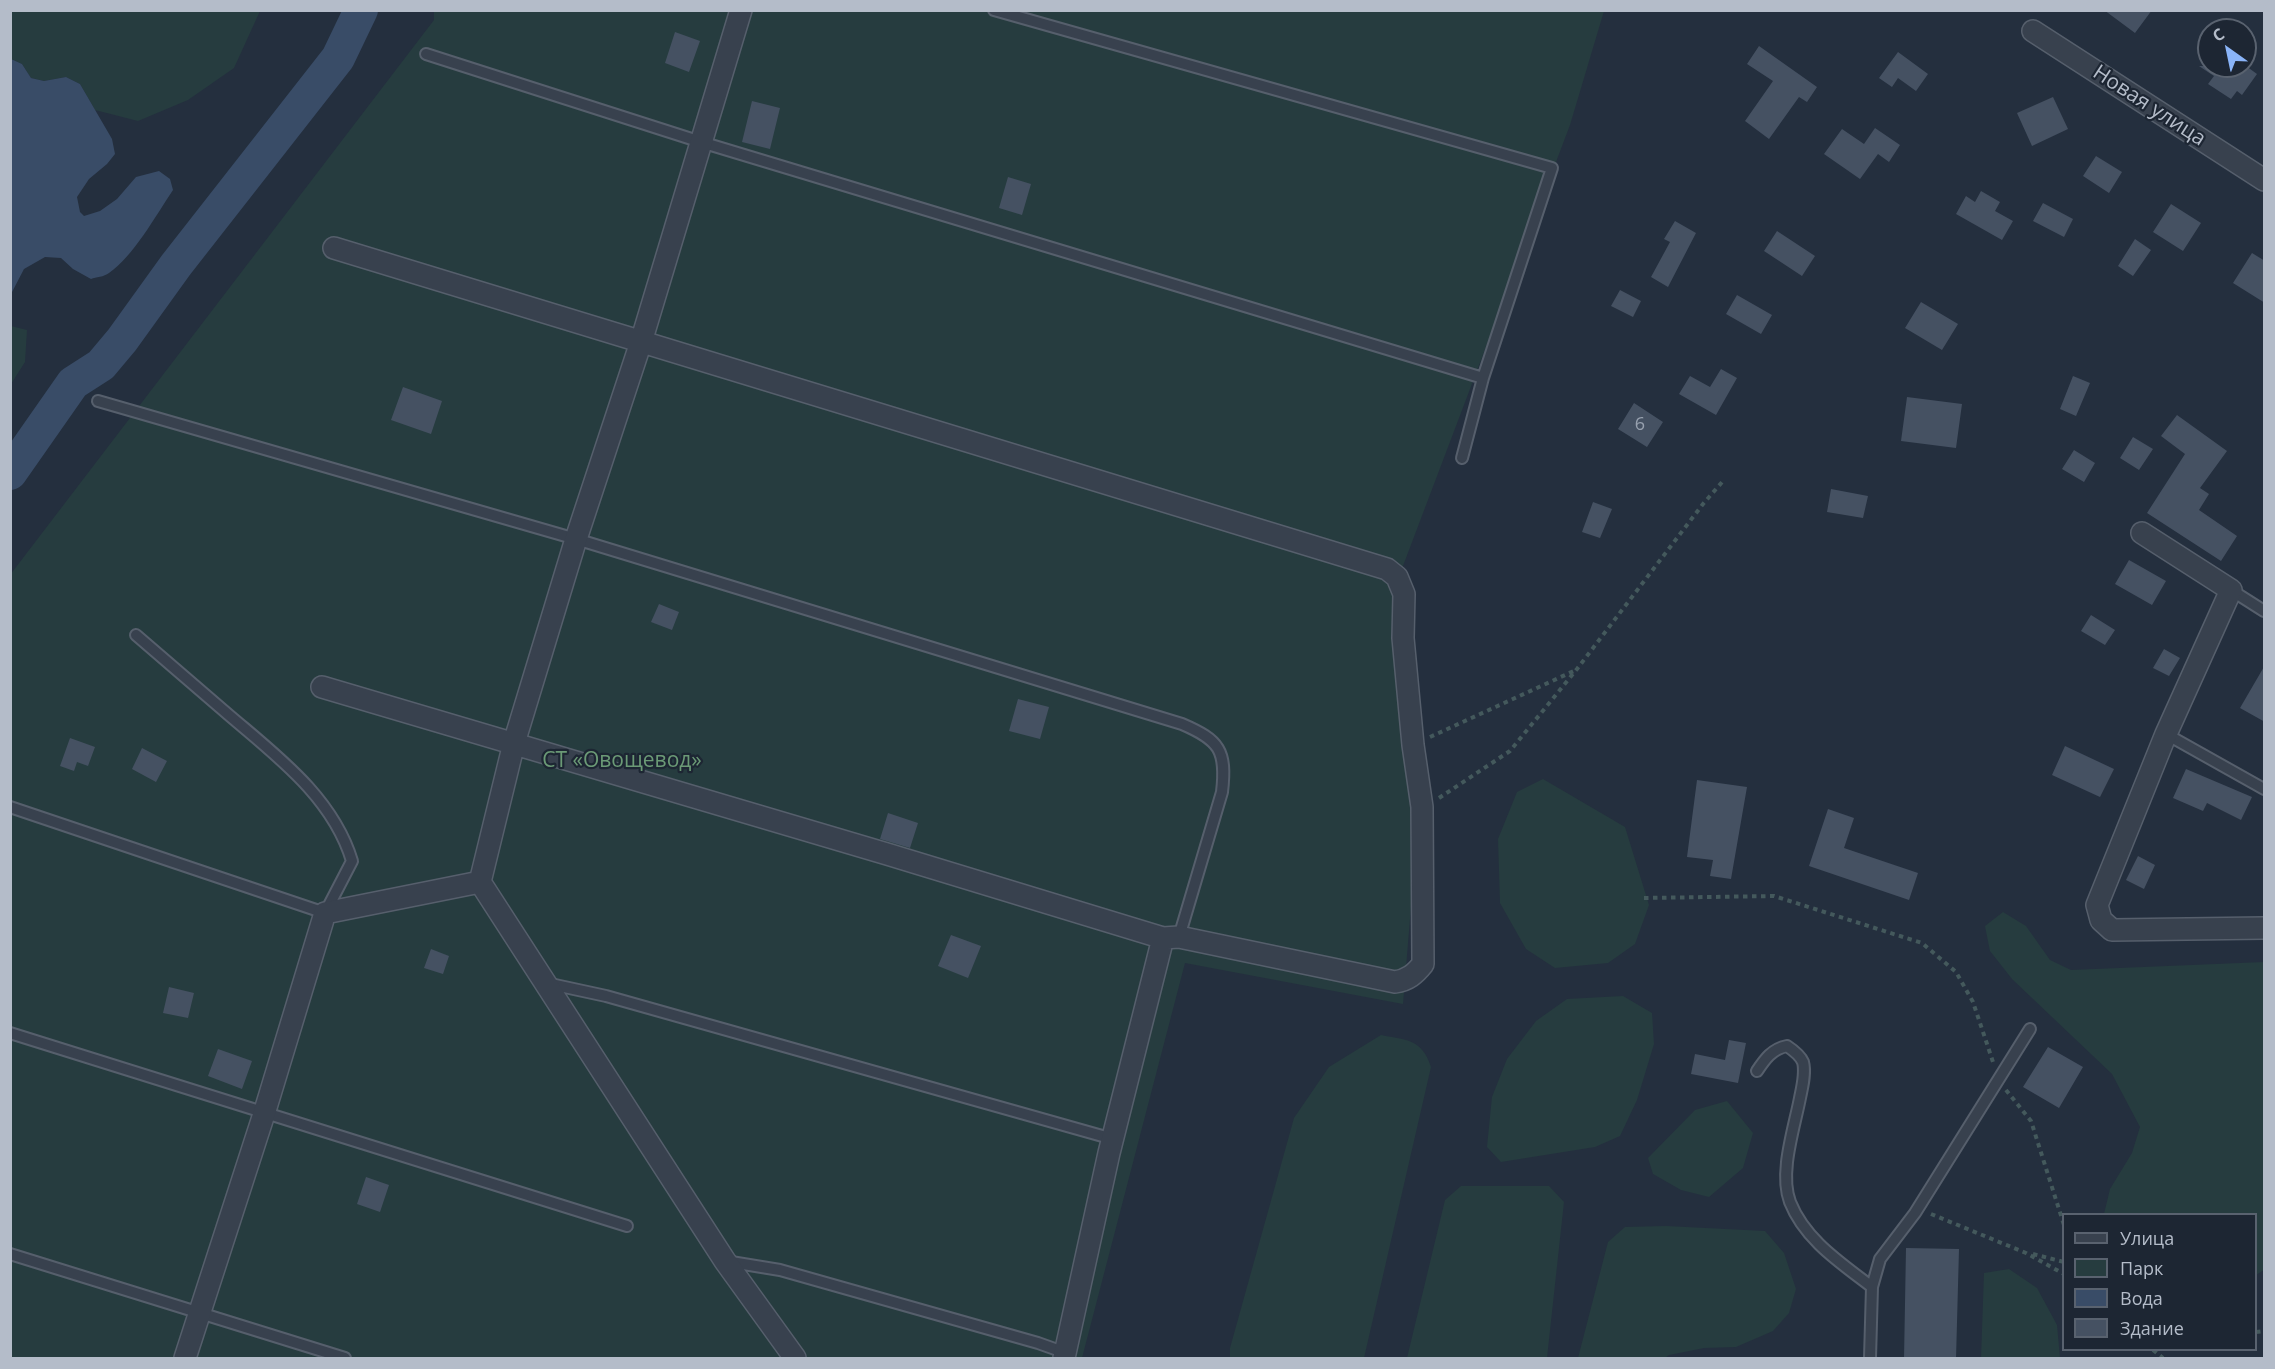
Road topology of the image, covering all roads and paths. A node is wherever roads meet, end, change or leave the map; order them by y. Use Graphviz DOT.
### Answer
graph roads {
  1 [pos="741,10"];
  2 [pos="994,10"];
  3 [pos="2032,31"];
  4 [pos="426,54"];
  5 [pos="701,142"];
  6 [pos="2265,180"];
  7 [pos="334,249"];
  8 [pos="641,342"];
  9 [pos="1484,378"];
  10 [pos="98,401"];
  11 [pos="1462,458"];
  12 [pos="1724,480"];
  13 [pos="2142,533"];
  14 [pos="576,539"];
  15 [pos="2231,590"];
  16 [pos="2265,611"];
  17 [pos="136,635"];
  18 [pos="1577,669"];
  19 [pos="322,687"];
  20 [pos="2166,734"];
  21 [pos="514,743"];
  22 [pos="1413,745"];
  23 [pos="2265,789"];
  24 [pos="10,807"];
  25 [pos="1422,807"];
  26 [pos="480,882"];
  27 [pos="1644,898"];
  28 [pos="325,913"];
  29 [pos="2265,928"];
  30 [pos="1171,937"];
  31 [pos="546,983"];
  32 [pos="2030,1029"];
  33 [pos="10,1033"];
  34 [pos="1757,1071"];
  35 [pos="1998,1079"];
  36 [pos="264,1114"];
  37 [pos="1113,1139"];
  38 [pos="1918,1209"];
  39 [pos="2062,1219"];
  40 [pos="627,1226"];
  41 [pos="2026,1253"];
  42 [pos="10,1254"];
  43 [pos="725,1261"];
  44 [pos="2062,1262"];
  45 [pos="2062,1273"];
  46 [pos="1872,1287"];
  47 [pos="198,1313"];
  48 [pos="1065,1356"];
  49 [pos="185,1359"];
  50 [pos="345,1359"];
  51 [pos="795,1359"];
  52 [pos="1870,1359"];
  1 -- 5 [label="street"];
  2 -- 9 [label="lane"];
  3 -- 6 [label="street, Новая улица"];
  4 -- 5 [label="lane"];
  5 -- 8 [label="street"];
  5 -- 9 [label="lane"];
  7 -- 8 [label="street"];
  8 -- 14 [label="street"];
  8 -- 22 [label="street"];
  9 -- 11 [label="lane"];
  10 -- 14 [label="lane"];
  12 -- 18 [label="path"];
  13 -- 15 [label="street"];
  14 -- 21 [label="street"];
  14 -- 30 [label="lane"];
  15 -- 16 [label="lane"];
  15 -- 20 [label="street"];
  17 -- 28 [label="lane"];
  18 -- 22 [label="path"];
  18 -- 25 [label="path"];
  19 -- 21 [label="street"];
  20 -- 23 [label="lane"];
  20 -- 29 [label="street"];
  21 -- 26 [label="street"];
  21 -- 30 [label="street"];
  22 -- 25 [label="street"];
  24 -- 28 [label="lane"];
  25 -- 30 [label="street"];
  26 -- 28 [label="street"];
  26 -- 31 [label="street"];
  27 -- 35 [label="path"];
  28 -- 36 [label="street"];
  30 -- 37 [label="street"];
  31 -- 37 [label="lane"];
  31 -- 43 [label="street"];
  32 -- 35 [label="lane"];
  33 -- 36 [label="lane"];
  34 -- 46 [label="lane"];
  35 -- 38 [label="lane"];
  35 -- 39 [label="path"];
  36 -- 40 [label="lane"];
  36 -- 47 [label="street"];
  37 -- 48 [label="street"];
  38 -- 41 [label="path"];
  38 -- 46 [label="lane"];
  41 -- 44 [label="path"];
  41 -- 45 [label="path"];
  42 -- 47 [label="lane"];
  43 -- 48 [label="lane"];
  43 -- 51 [label="street"];
  46 -- 52 [label="lane"];
  47 -- 49 [label="street"];
  47 -- 50 [label="lane"];
}
